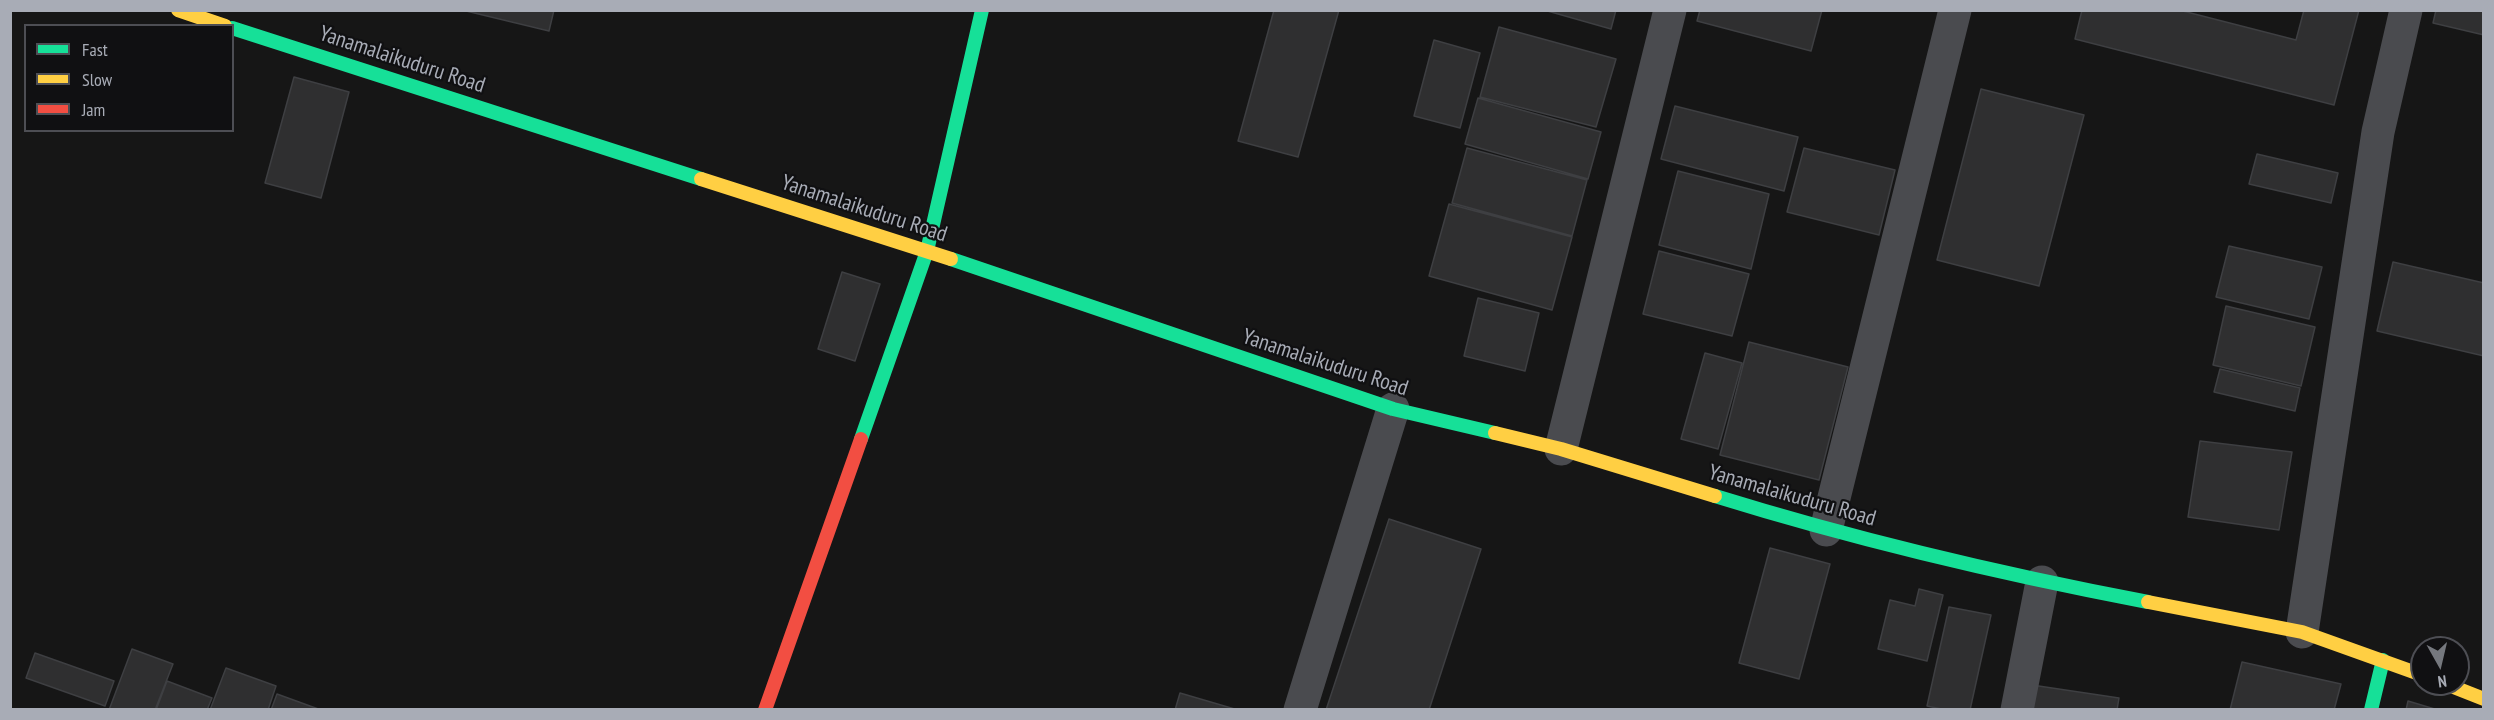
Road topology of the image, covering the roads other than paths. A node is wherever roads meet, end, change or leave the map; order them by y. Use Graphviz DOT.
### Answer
graph roads {
  1 [pos="178,10"];
  2 [pos="982,10"];
  3 [pos="1670,10"];
  4 [pos="1955,10"];
  5 [pos="2406,10"];
  6 [pos="219,24"];
  7 [pos="234,29"];
  8 [pos="927,251"];
  9 [pos="1393,409"];
  10 [pos="1561,449"];
  11 [pos="1826,530"];
  12 [pos="2042,582"];
  13 [pos="2302,632"];
  14 [pos="2383,660"];
  15 [pos="2410,670"];
  16 [pos="2470,693"];
  17 [pos="2484,699"];
  18 [pos="765,710"];
  19 [pos="1300,710"];
  20 [pos="2017,710"];
  21 [pos="2371,710"];
  1 -- 6 [label="street"];
  2 -- 8 [label="street"];
  3 -- 10 [label="street"];
  4 -- 11 [label="street"];
  5 -- 13 [label="street"];
  7 -- 8 [label="street, Yanamalaikuduru Road"];
  8 -- 9 [label="street, Yanamalaikuduru Road"];
  8 -- 18 [label="street"];
  9 -- 10 [label="street, Yanamalaikuduru Road"];
  9 -- 19 [label="street"];
  10 -- 11 [label="street, Yanamalaikuduru Road"];
  11 -- 12 [label="street, Yanamalaikuduru Road"];
  12 -- 13 [label="street, Yanamalaikuduru Road"];
  12 -- 20 [label="street"];
  13 -- 14 [label="street, Yanamalaikuduru Road"];
  14 -- 15 [label="street, Yanamalaikuduru Road"];
  14 -- 21 [label="street"];
  16 -- 17 [label="street"];
}
